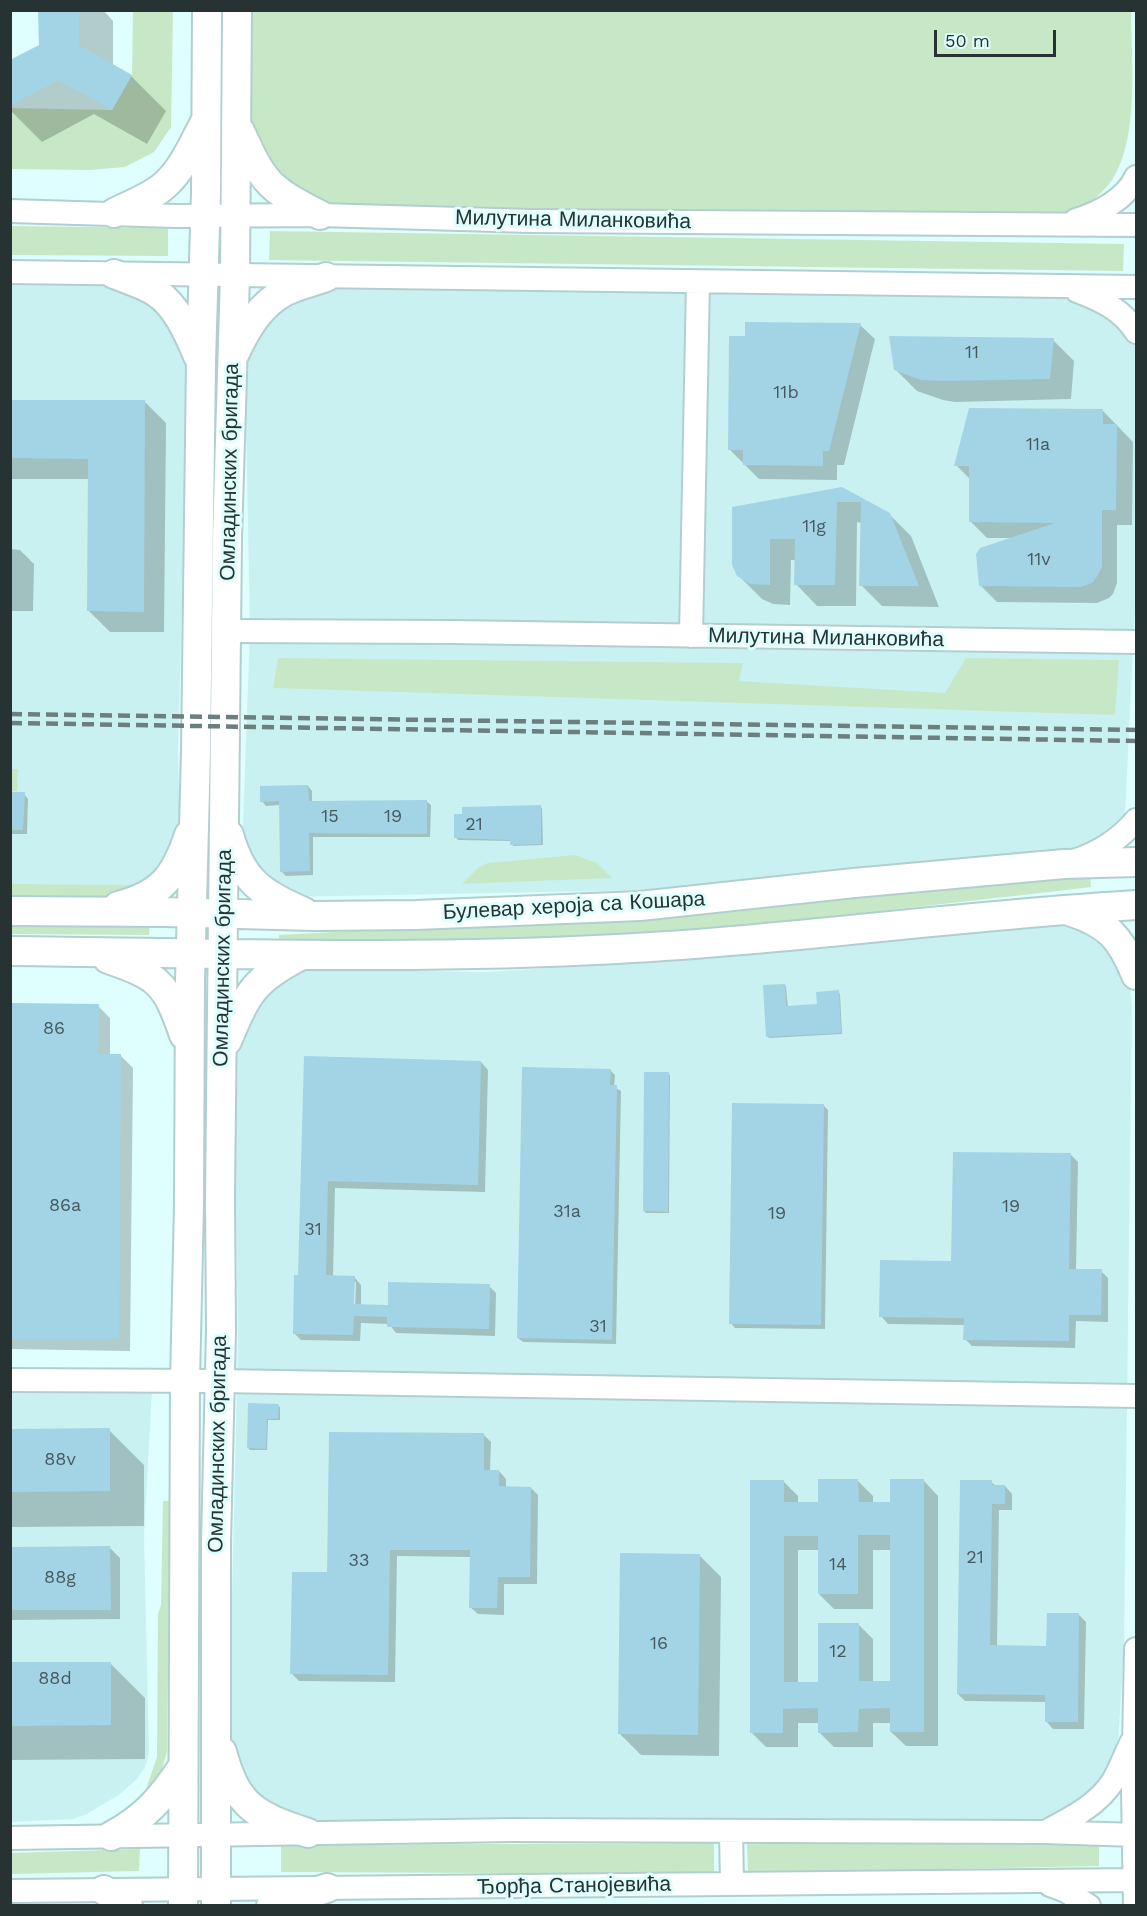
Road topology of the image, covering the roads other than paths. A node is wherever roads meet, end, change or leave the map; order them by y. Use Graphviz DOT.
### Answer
graph roads {
  1 [pos="207,10"];
  2 [pos="237,10"];
  3 [pos="206,120"];
  4 [pos="236,121"];
  5 [pos="1137,177"];
  6 [pos="10,211"];
  7 [pos="114,213"];
  8 [pos="320,215"];
  9 [pos="205,216"];
  10 [pos="236,216"];
  11 [pos="1064,224"];
  12 [pos="1137,225"];
  13 [pos="10,272"];
  14 [pos="114,274"];
  15 [pos="203,276"];
  16 [pos="235,276"];
  17 [pos="326,277"];
  18 [pos="698,282"];
  19 [pos="1064,286"];
  20 [pos="1137,287"];
  21 [pos="1137,332"];
  22 [pos="232,360"];
  23 [pos="201,362"];
  24 [pos="227,631"];
  25 [pos="691,636"];
  26 [pos="1137,642"];
  27 [pos="224,818"];
  28 [pos="1137,819"];
  29 [pos="193,822"];
  30 [pos="1137,862"];
  31 [pos="1064,864"];
  32 [pos="1137,905"];
  33 [pos="1064,910"];
  34 [pos="10,911"];
  35 [pos="96,912"];
  36 [pos="192,913"];
  37 [pos="225,914"];
  38 [pos="314,916"];
  39 [pos="10,951"];
  40 [pos="86,952"];
  41 [pos="191,954"];
  42 [pos="224,955"];
  43 [pos="302,956"];
  44 [pos="1137,975"];
  45 [pos="190,1053"];
  46 [pos="222,1054"];
  47 [pos="10,1380"];
  48 [pos="185,1381"];
  49 [pos="219,1381"];
  50 [pos="1137,1396"];
  51 [pos="1137,1649"];
  52 [pos="215,1727"];
  53 [pos="1134,1736"];
  54 [pos="183,1766"];
  55 [pos="731,1831"];
  56 [pos="1044,1832"];
  57 [pos="308,1833"];
  58 [pos="183,1835"];
  59 [pos="215,1835"];
  60 [pos="1135,1835"];
  61 [pos="111,1836"];
  62 [pos="10,1838"];
  63 [pos="1136,1880"];
  64 [pos="1037,1882"];
  65 [pos="732,1884"];
  66 [pos="327,1888"];
  67 [pos="104,1890"];
  68 [pos="10,1891"];
  69 [pos="216,1897"];
  70 [pos="183,1898"];
  71 [pos="128,1905"];
  72 [pos="272,1905"];
  73 [pos="1089,1905"];
  74 [pos="1135,1905"];
  1 -- 3 [label="main road, Омладинских бригада"];
  2 -- 4 [label="main road, Омладинских бригада"];
  3 -- 7 [label="main road"];
  3 -- 9 [label="main road, Омладинских бригада"];
  4 -- 8 [label="main road"];
  4 -- 10 [label="main road, Омладинских бригада"];
  5 -- 11 [label="street"];
  6 -- 7 [label="street, Милутина Миланковића"];
  7 -- 9 [label="street, Милутина Миланковића"];
  8 -- 10 [label="street, Милутина Миланковића"];
  8 -- 11 [label="street, Милутина Миланковића"];
  9 -- 10 [label="street, Милутина Миланковића"];
  9 -- 15 [label="main road, Омладинских бригада"];
  10 -- 16 [label="main road, Омладинских бригада"];
  11 -- 12 [label="street, Милутина Миланковића"];
  13 -- 14 [label="street"];
  14 -- 15 [label="street"];
  14 -- 23 [label="main road"];
  15 -- 16 [label="street"];
  15 -- 23 [label="main road, Омладинских бригада"];
  16 -- 17 [label="street"];
  16 -- 22 [label="main road, Омладинских бригада"];
  17 -- 18 [label="street"];
  17 -- 22 [label="main road"];
  18 -- 19 [label="street"];
  18 -- 25 [label="street"];
  19 -- 20 [label="street"];
  19 -- 21 [label="street"];
  22 -- 24 [label="main road, Омладинских бригада"];
  23 -- 29 [label="main road, Омладинских бригада"];
  24 -- 25 [label="street, Милутина Миланковића"];
  24 -- 27 [label="main road, Омладинских бригада"];
  25 -- 26 [label="street, Милутина Миланковића"];
  27 -- 37 [label="main road, Омладинских бригада"];
  27 -- 38 [label="main road"];
  28 -- 31 [label="street"];
  29 -- 35 [label="main road"];
  29 -- 36 [label="main road, Омладинских бригада"];
  30 -- 31 [label="main road, Булевар хероја са Кошара"];
  31 -- 38 [label="main road, Булевар хероја са Кошара"];
  32 -- 33 [label="main road, Булевар хероја са Кошара"];
  33 -- 43 [label="main road, Булевар хероја са Кошара"];
  33 -- 44 [label="main road"];
  34 -- 35 [label="main road, Булевар хероја са Кошара"];
  35 -- 36 [label="main road, Булевар хероја са Кошара"];
  36 -- 37 [label="main road, Булевар хероја са Кошара"];
  36 -- 41 [label="main road, Омладинских бригада"];
  37 -- 38 [label="main road, Булевар хероја са Кошара"];
  37 -- 42 [label="main road, Омладинских бригада"];
  39 -- 40 [label="main road, Булевар хероја са Кошара"];
  40 -- 41 [label="main road, Булевар хероја са Кошара"];
  40 -- 45 [label="main road"];
  41 -- 42 [label="main road, Булевар хероја са Кошара"];
  41 -- 45 [label="main road, Омладинских бригада"];
  42 -- 43 [label="main road, Булевар хероја са Кошара"];
  42 -- 46 [label="main road, Омладинских бригада"];
  43 -- 46 [label="main road"];
  45 -- 48 [label="main road, Омладинских бригада"];
  46 -- 49 [label="main road, Омладинских бригада"];
  47 -- 48 [label="street"];
  48 -- 49 [label="street"];
  48 -- 54 [label="main road, Омладинских бригада"];
  49 -- 50 [label="street"];
  49 -- 52 [label="main road, Омладинских бригада"];
  51 -- 53 [label="street"];
  52 -- 57 [label="main road"];
  52 -- 59 [label="main road, Омладинских бригада"];
  53 -- 56 [label="street"];
  53 -- 60 [label="street"];
  54 -- 58 [label="main road, Омладинских бригада"];
  54 -- 61 [label="main road"];
  55 -- 56 [label="street"];
  55 -- 57 [label="street"];
  55 -- 65 [label="street"];
  56 -- 60 [label="street"];
  57 -- 59 [label="street"];
  58 -- 59 [label="street"];
  58 -- 61 [label="street"];
  58 -- 70 [label="main road, Омладинских бригада"];
  59 -- 69 [label="main road, Омладинских бригада"];
  60 -- 63 [label="street"];
  61 -- 62 [label="street"];
  63 -- 64 [label="street, Ђорђа Станојевића"];
  63 -- 74 [label="street"];
  64 -- 65 [label="street, Ђорђа Станојевића"];
  64 -- 73 [label="street"];
  65 -- 66 [label="street, Ђорђа Станојевића"];
  66 -- 69 [label="street, Ђорђа Станојевића"];
  66 -- 72 [label="main road"];
  67 -- 68 [label="street, Ђорђа Станојевића"];
  67 -- 70 [label="street, Ђорђа Станојевића"];
  67 -- 71 [label="main road"];
  69 -- 70 [label="street, Ђорђа Станојевића"];
}
